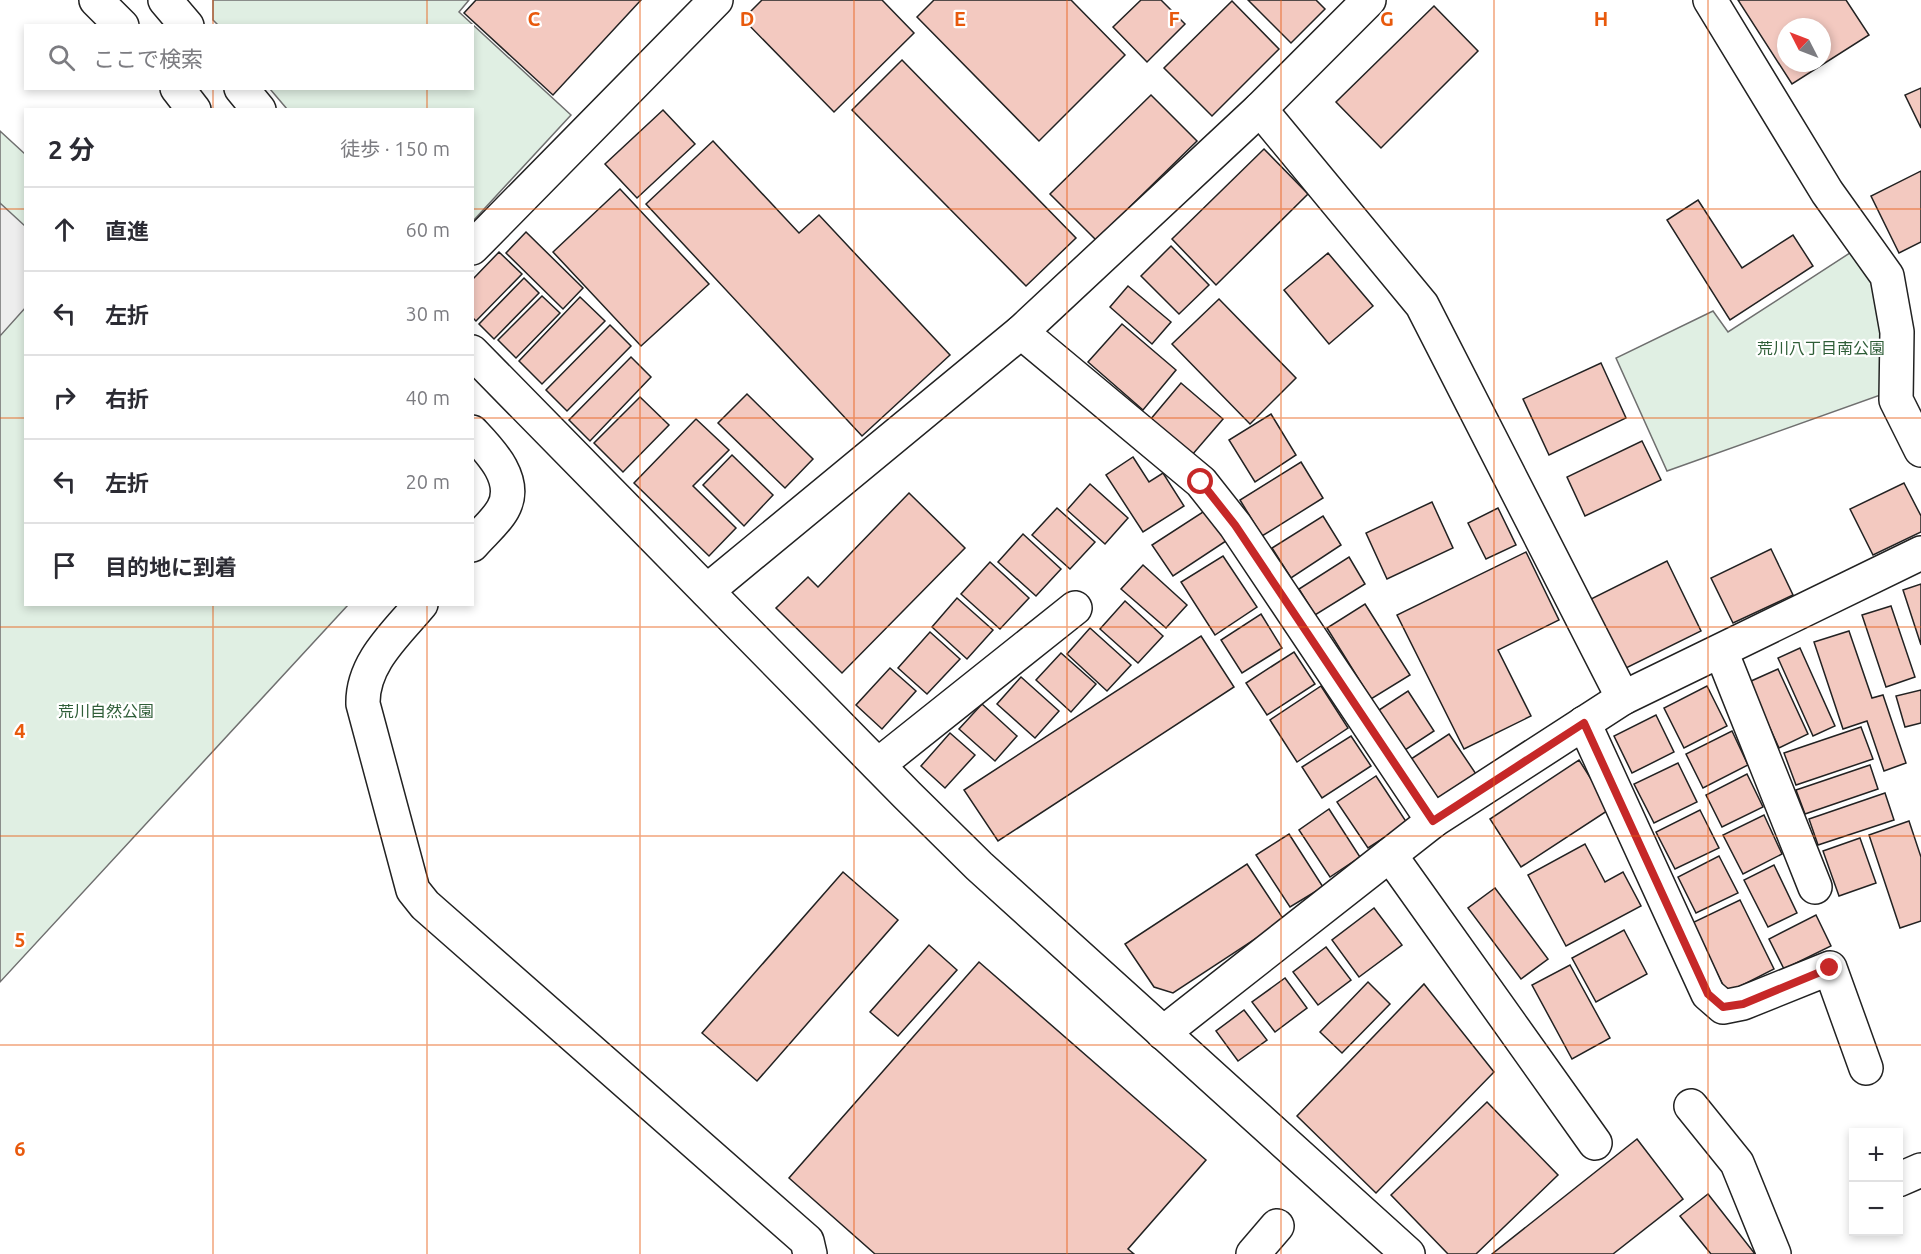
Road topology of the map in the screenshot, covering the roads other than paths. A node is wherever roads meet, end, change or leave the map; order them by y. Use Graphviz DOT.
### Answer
graph roads {
  1 [pos="96,0"];
  2 [pos="165,0"];
  3 [pos="716,0"];
  4 [pos="1369,0"];
  5 [pos="1710,0"];
  6 [pos="120,24"];
  7 [pos="185,24"];
  8 [pos="179,90"];
  9 [pos="243,90"];
  10 [pos="192,108"];
  11 [pos="257,108"];
  12 [pos="1260,109"];
  13 [pos="474,246"];
  14 [pos="1021,332"];
  15 [pos="474,354"];
  16 [pos="474,434"];
  17 [pos="1921,450"];
  18 [pos="474,542"];
  19 [pos="1921,554"];
  20 [pos="707,591"];
  21 [pos="419,606"];
  22 [pos="1075,608"];
  23 [pos="1721,651"];
  24 [pos="1623,698"];
  25 [pos="1584,723"];
  26 [pos="878,765"];
  27 [pos="1433,821"];
  28 [pos="1390,855"];
  29 [pos="1815,887"];
  30 [pos="1162,1033"];
  31 [pos="1866,1068"];
  32 [pos="1691,1106"];
  33 [pos="1595,1143"];
  34 [pos="1921,1170"];
  35 [pos="1903,1178"];
  36 [pos="1277,1226"];
  37 [pos="810,1254"];
  38 [pos="1253,1254"];
  39 [pos="1408,1254"];
  40 [pos="1774,1254"];
  1 -- 6 [label="street"];
  2 -- 7 [label="street"];
  3 -- 13 [label="street"];
  4 -- 12 [label="street"];
  5 -- 17 [label="street"];
  8 -- 10 [label="street"];
  9 -- 11 [label="street"];
  12 -- 14 [label="street"];
  12 -- 24 [label="street"];
  14 -- 20 [label="street"];
  14 -- 27 [label="street"];
  15 -- 20 [label="street"];
  16 -- 18 [label="street"];
  19 -- 23 [label="street"];
  20 -- 26 [label="street"];
  21 -- 37 [label="street"];
  22 -- 26 [label="street"];
  23 -- 24 [label="street"];
  23 -- 29 [label="street"];
  24 -- 25 [label="street"];
  25 -- 27 [label="street"];
  25 -- 31 [label="street"];
  26 -- 30 [label="street"];
  27 -- 28 [label="street"];
  28 -- 30 [label="street"];
  28 -- 33 [label="street"];
  30 -- 39 [label="street"];
  32 -- 40 [label="street"];
  34 -- 35 [label="street"];
  36 -- 38 [label="street"];
}
